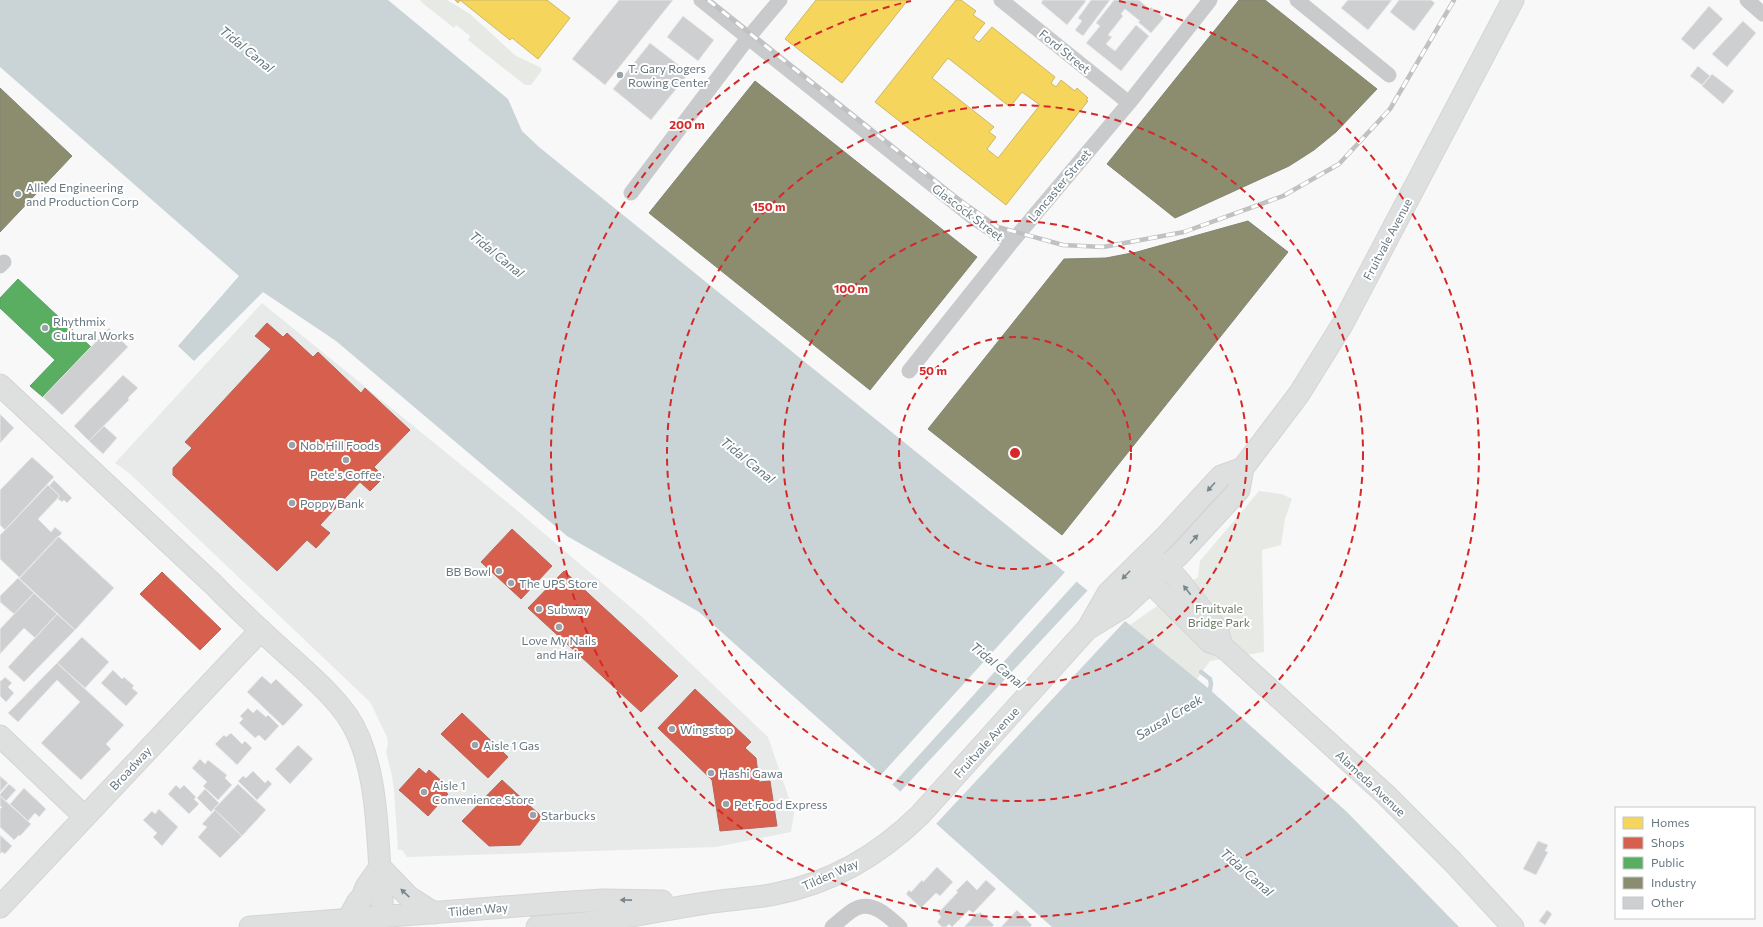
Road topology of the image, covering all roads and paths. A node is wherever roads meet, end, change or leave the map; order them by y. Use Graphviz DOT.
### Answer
graph roads {
  1 [pos="701,0"];
  2 [pos="716,0"];
  3 [pos="780,0"];
  4 [pos="1001,0"];
  5 [pos="1210,0"];
  6 [pos="1297,0"];
  7 [pos="1514,0"];
  8 [pos="1747,0"];
  9 [pos="1763,14"];
  10 [pos="751,35"];
  11 [pos="1390,75"];
  12 [pos="1128,103"];
  13 [pos="635,188"];
  14 [pos="1011,243"];
  15 [pos="909,371"];
  16 [pos="0,385"];
  17 [pos="1243,468"];
  18 [pos="1144,557"];
  19 [pos="1167,567"];
  20 [pos="1150,582"];
  21 [pos="1088,628"];
  22 [pos="261,630"];
  23 [pos="1222,646"];
  24 [pos="0,736"];
  25 [pos="85,817"];
  26 [pos="898,836"];
  27 [pos="380,867"];
  28 [pos="707,902"];
  29 [pos="0,907"];
  30 [pos="434,913"];
  31 [pos="348,919"];
  32 [pos="384,923"];
  33 [pos="250,927"];
  34 [pos="537,927"];
  35 [pos="832,927"];
  36 [pos="900,927"];
  37 [pos="1513,927"];
  1 -- 10 [label="street, Glascock Street"];
  2 -- 10 [label="street, Glascock Street"];
  3 -- 10 [label="street"];
  4 -- 12 [label="street, Ford Street"];
  5 -- 12 [label="street, Lancaster Street"];
  6 -- 11 [label="street"];
  7 -- 17 [label="main road, Fruitvale Avenue"];
  8 -- 9 [label="street"];
  10 -- 13 [label="street"];
  10 -- 14 [label="street, Glascock Street"];
  12 -- 14 [label="street, Lancaster Street"];
  14 -- 15 [label="street, Lancaster Street"];
  16 -- 22 [label="main road"];
  17 -- 18 [label="main road, Fruitvale Avenue, one-way"];
  19 -- 17 [label="main road, Fruitvale Avenue, one-way"];
  18 -- 19 [label="main road"];
  18 -- 20 [label="main road"];
  18 -- 21 [label="main road, Fruitvale Avenue, one-way"];
  19 -- 20 [label="main road, Fruitvale Avenue"];
  23 -- 19 [label="main road, one-way"];
  20 -- 21 [label="main road, Fruitvale Avenue"];
  20 -- 23 [label="main road, Alameda Avenue"];
  21 -- 26 [label="main road, Fruitvale Avenue"];
  22 -- 25 [label="main road, Broadway"];
  22 -- 27 [label="main road"];
  23 -- 37 [label="main road, Alameda Avenue"];
  24 -- 25 [label="main road"];
  25 -- 29 [label="main road, Broadway"];
  26 -- 28 [label="main road, Tilden Way"];
  30 -- 27 [label="main road, one-way"];
  27 -- 31 [label="main road"];
  27 -- 32 [label="main road"];
  28 -- 30 [label="main road, Tilden Way, one-way"];
  28 -- 34 [label="main road, Tilden Way"];
  30 -- 32 [label="main road, Tilden Way"];
  31 -- 32 [label="main road, Tilden Way"];
  31 -- 33 [label="main road, Tilden Way"];
  35 -- 36 [label="street"];
}
